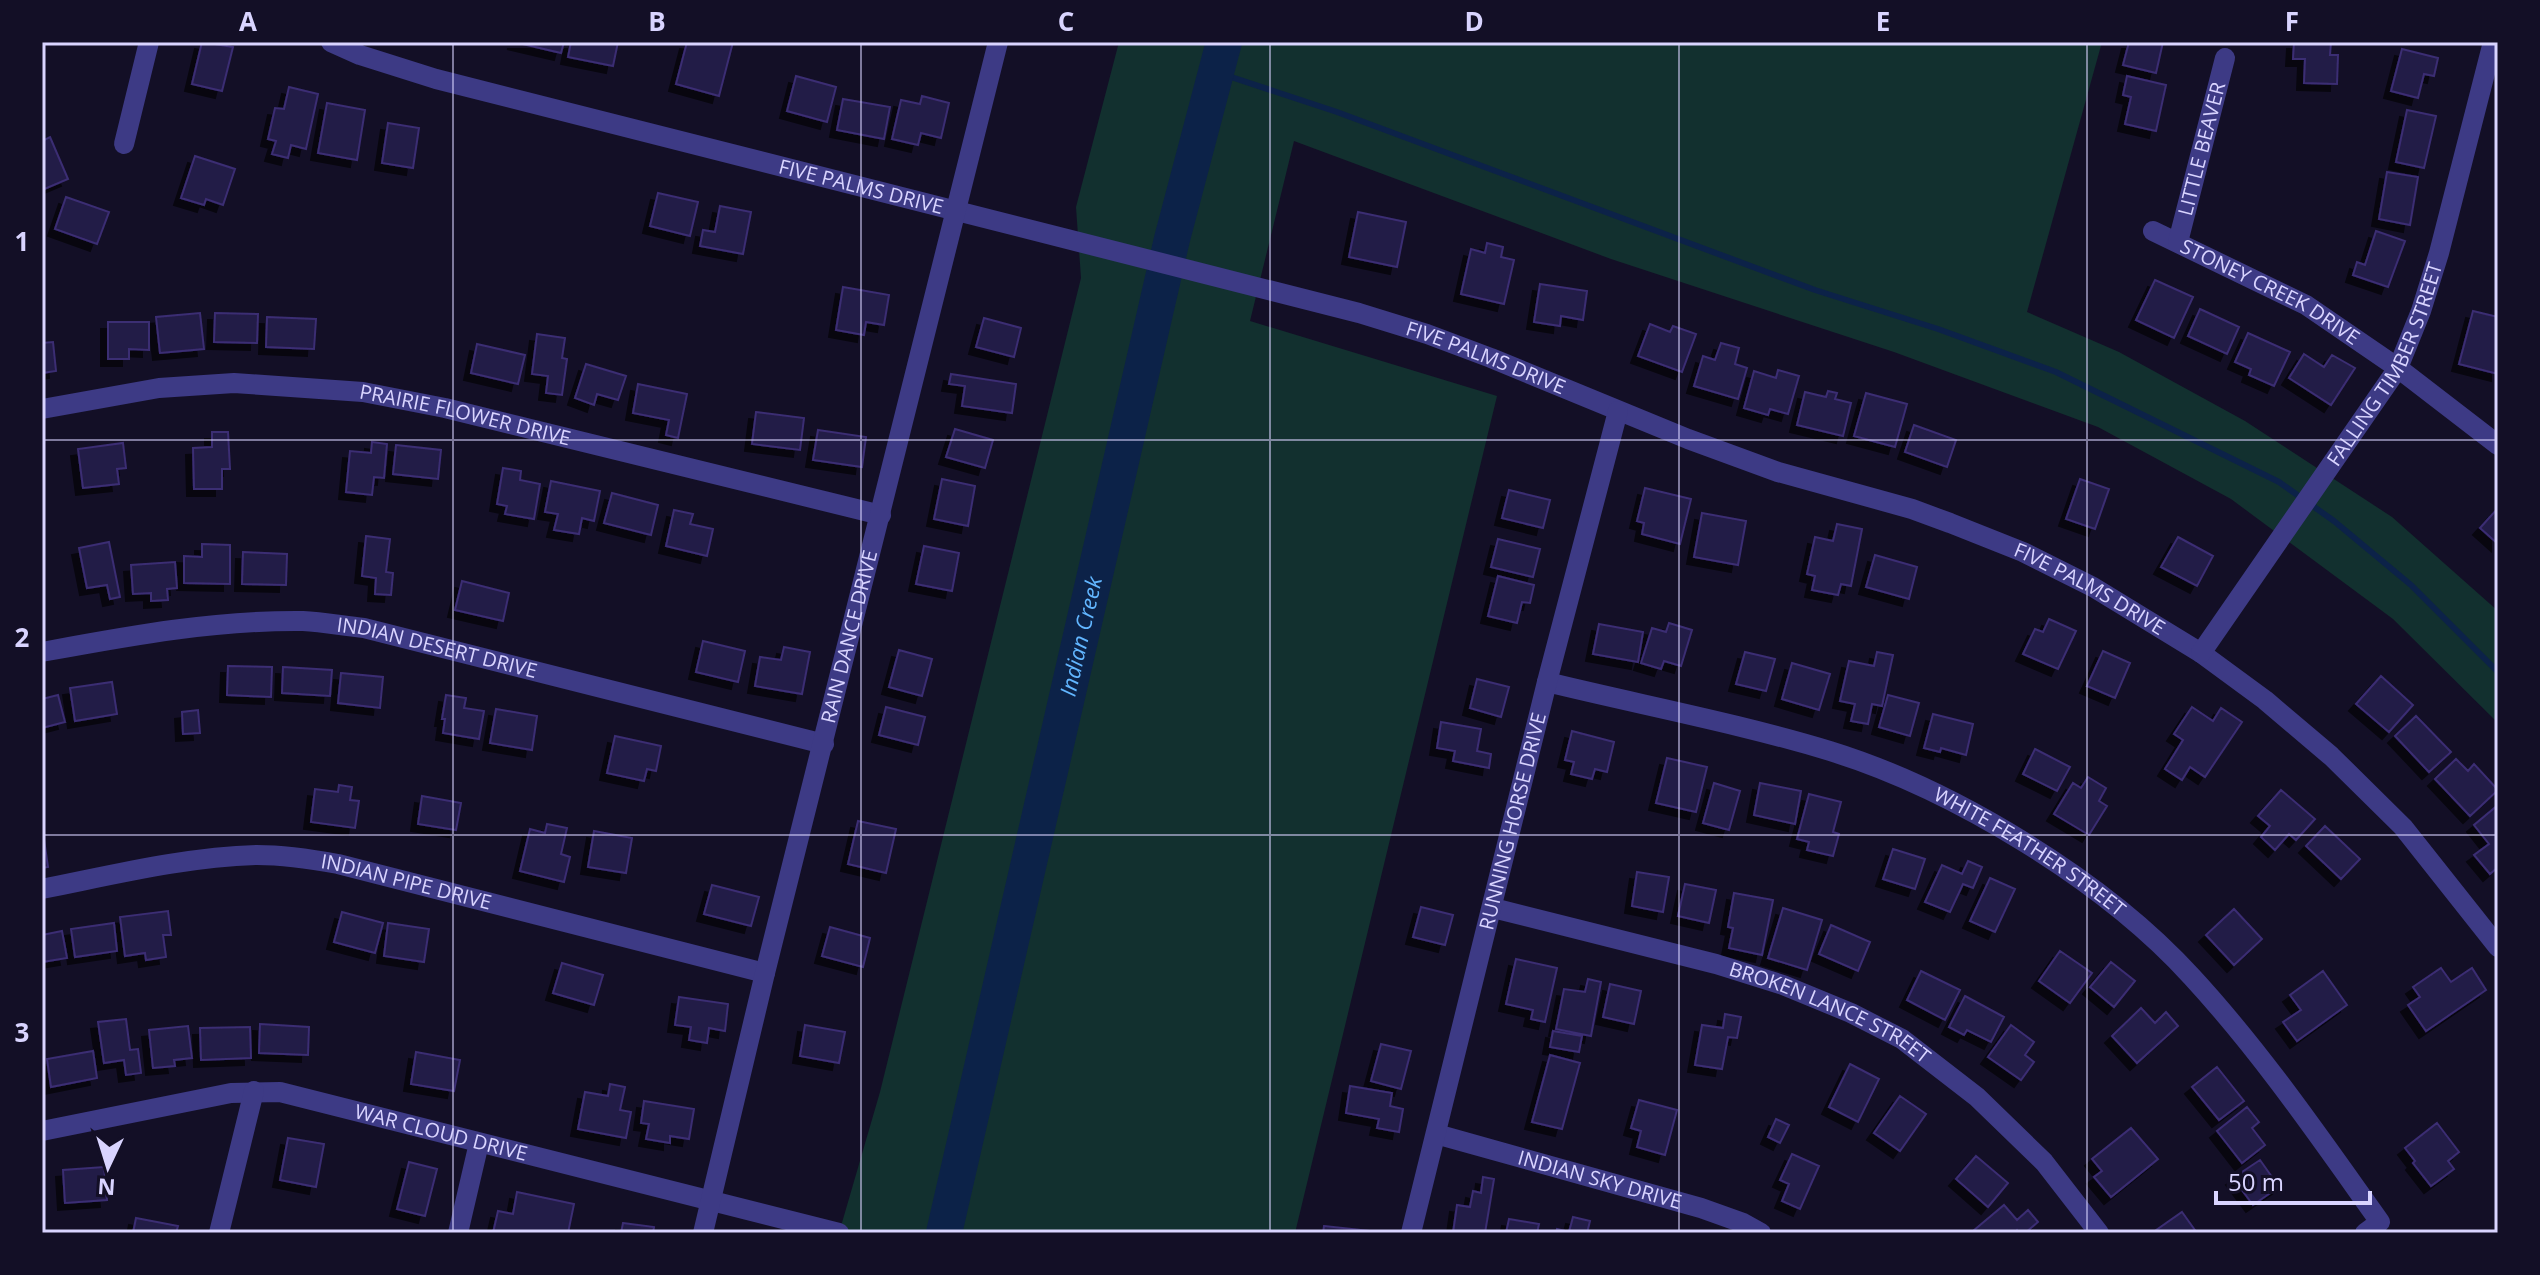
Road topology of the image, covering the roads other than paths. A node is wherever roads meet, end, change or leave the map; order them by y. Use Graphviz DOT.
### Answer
graph roads {
  1 [pos="149,42"];
  2 [pos="331,42"];
  3 [pos="998,42"];
  4 [pos="2493,42"];
  5 [pos="2225,58"];
  6 [pos="124,144"];
  7 [pos="955,211"];
  8 [pos="2153,231"];
  9 [pos="2178,242"];
  10 [pos="2398,368"];
  11 [pos="42,409"];
  12 [pos="1618,411"];
  13 [pos="2498,445"];
  14 [pos="881,515"];
  15 [pos="42,652"];
  16 [pos="2201,653"];
  17 [pos="1547,682"];
  18 [pos="824,744"];
  19 [pos="42,889"];
  20 [pos="1493,908"];
  21 [pos="2498,947"];
  22 [pos="765,973"];
  23 [pos="254,1091"];
  24 [pos="42,1131"];
  25 [pos="1436,1134"];
  26 [pos="479,1143"];
  27 [pos="710,1202"];
  28 [pos="2372,1227"];
  29 [pos="219,1233"];
  30 [pos="458,1233"];
  31 [pos="703,1233"];
  32 [pos="839,1233"];
  33 [pos="1411,1233"];
  34 [pos="1761,1233"];
  35 [pos="2099,1233"];
  1 -- 6 [label="street"];
  2 -- 7 [label="street, FIVE PALMS DRIVE"];
  3 -- 7 [label="street, RAIN DANCE DRIVE"];
  4 -- 10 [label="street, FALLING TIMBER STREET"];
  5 -- 9 [label="street, LITTLE BEAVER"];
  7 -- 12 [label="street, FIVE PALMS DRIVE"];
  7 -- 14 [label="street, RAIN DANCE DRIVE"];
  8 -- 9 [label="street, STONEY CREEK DRIVE"];
  9 -- 10 [label="street, STONEY CREEK DRIVE"];
  10 -- 13 [label="street, STONEY CREEK DRIVE"];
  10 -- 16 [label="street, FALLING TIMBER STREET"];
  11 -- 14 [label="street, PRAIRIE FLOWER DRIVE"];
  12 -- 16 [label="street, FIVE PALMS DRIVE"];
  12 -- 17 [label="street, RUNNING HORSE DRIVE"];
  14 -- 18 [label="street, RAIN DANCE DRIVE"];
  15 -- 18 [label="street, INDIAN DESERT DRIVE"];
  16 -- 21 [label="street, FIVE PALMS DRIVE"];
  17 -- 20 [label="street, RUNNING HORSE DRIVE"];
  17 -- 28 [label="street, WHITE FEATHER STREET"];
  18 -- 22 [label="street, RAIN DANCE DRIVE"];
  19 -- 22 [label="street, INDIAN PIPE DRIVE"];
  20 -- 25 [label="street, RUNNING HORSE DRIVE"];
  20 -- 35 [label="street, BROKEN LANCE STREET"];
  22 -- 27 [label="street, RAIN DANCE DRIVE"];
  23 -- 24 [label="street, WAR CLOUD DRIVE"];
  23 -- 26 [label="street, WAR CLOUD DRIVE"];
  23 -- 29 [label="street"];
  25 -- 33 [label="street, RUNNING HORSE DRIVE"];
  25 -- 34 [label="street, INDIAN SKY DRIVE"];
  26 -- 27 [label="street, WAR CLOUD DRIVE"];
  26 -- 30 [label="street"];
  27 -- 31 [label="street, RAIN DANCE DRIVE"];
  27 -- 32 [label="street, WAR CLOUD DRIVE"];
}
